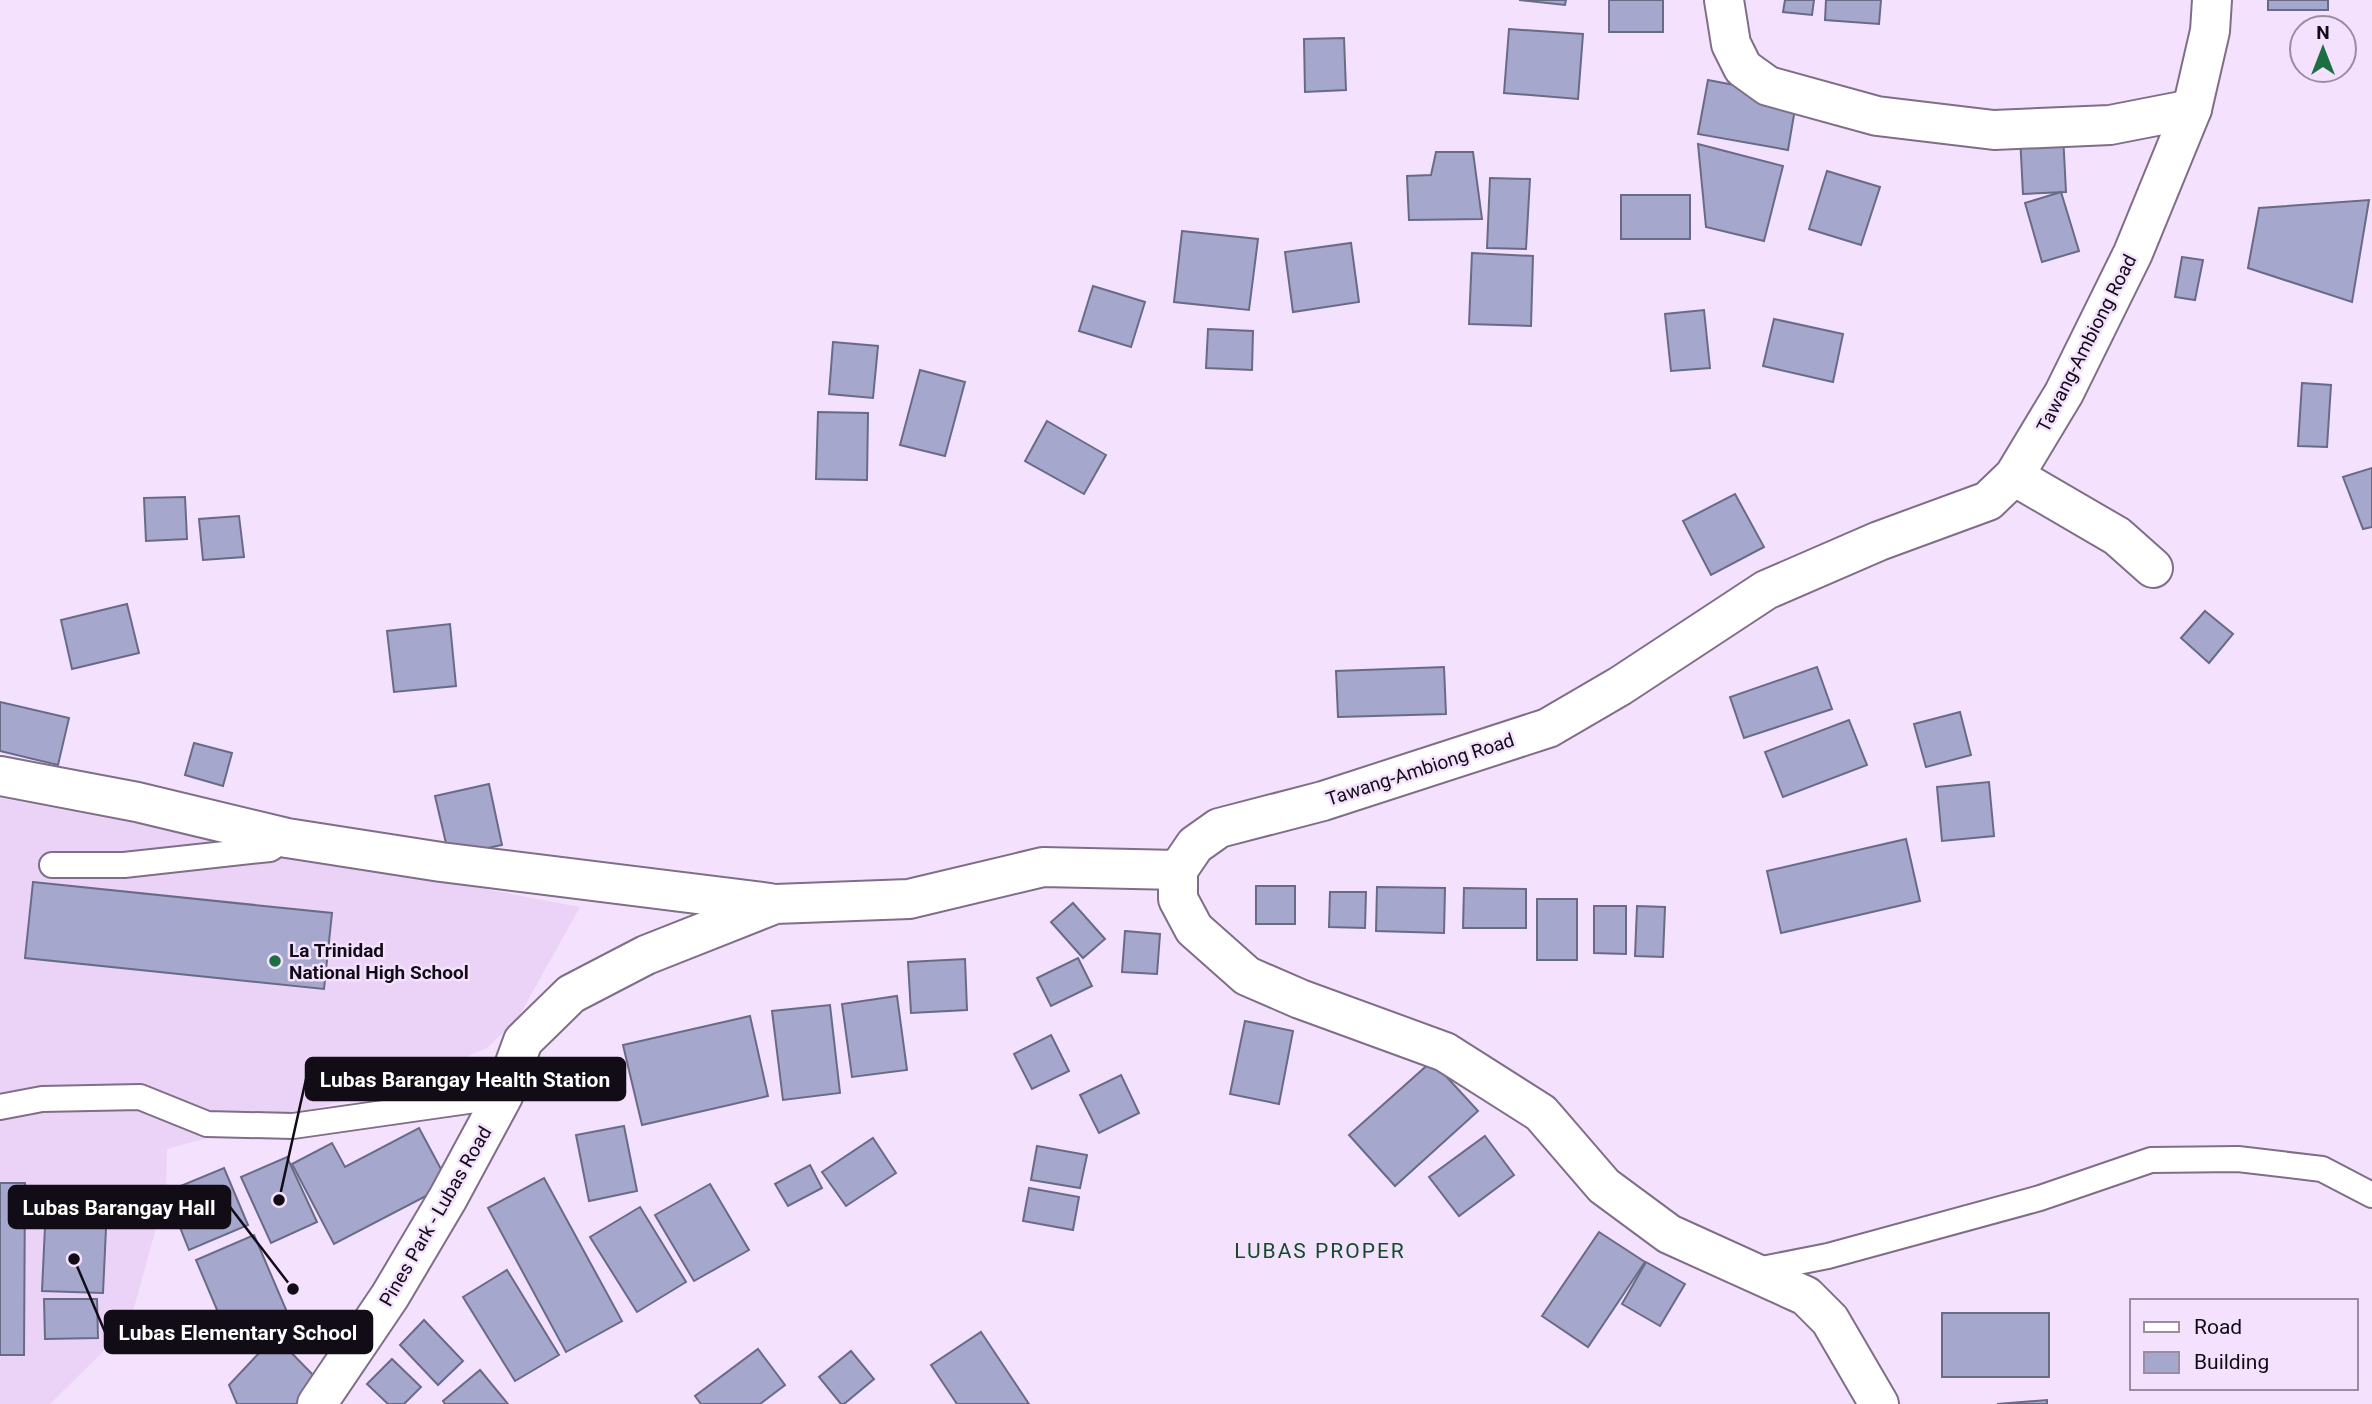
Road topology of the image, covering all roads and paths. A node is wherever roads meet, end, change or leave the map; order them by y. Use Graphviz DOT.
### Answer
graph roads {
  1 [pos="1724,0"];
  2 [pos="2212,0"];
  3 [pos="2192,110"];
  4 [pos="2014,476"];
  5 [pos="2152,568"];
  6 [pos="0,776"];
  7 [pos="287,838"];
  8 [pos="52,865"];
  9 [pos="1178,870"];
  10 [pos="775,904"];
  11 [pos="503,1096"];
  12 [pos="0,1107"];
  13 [pos="2372,1195"];
  14 [pos="1752,1272"];
  15 [pos="317,1404"];
  16 [pos="1879,1404"];
  1 -- 3 [label="street"];
  2 -- 3 [label="street, Tawang-Ambiong Road"];
  3 -- 4 [label="street, Tawang-Ambiong Road"];
  4 -- 5 [label="street"];
  4 -- 9 [label="street, Tawang-Ambiong Road"];
  6 -- 7 [label="street"];
  7 -- 8 [label="lane"];
  7 -- 10 [label="street"];
  9 -- 10 [label="street, Pines Park - Lubas Road"];
  9 -- 14 [label="street"];
  10 -- 11 [label="street, Pines Park - Lubas Road"];
  11 -- 12 [label="lane"];
  11 -- 15 [label="street, Pines Park - Lubas Road"];
  13 -- 14 [label="lane"];
  14 -- 16 [label="street"];
}
